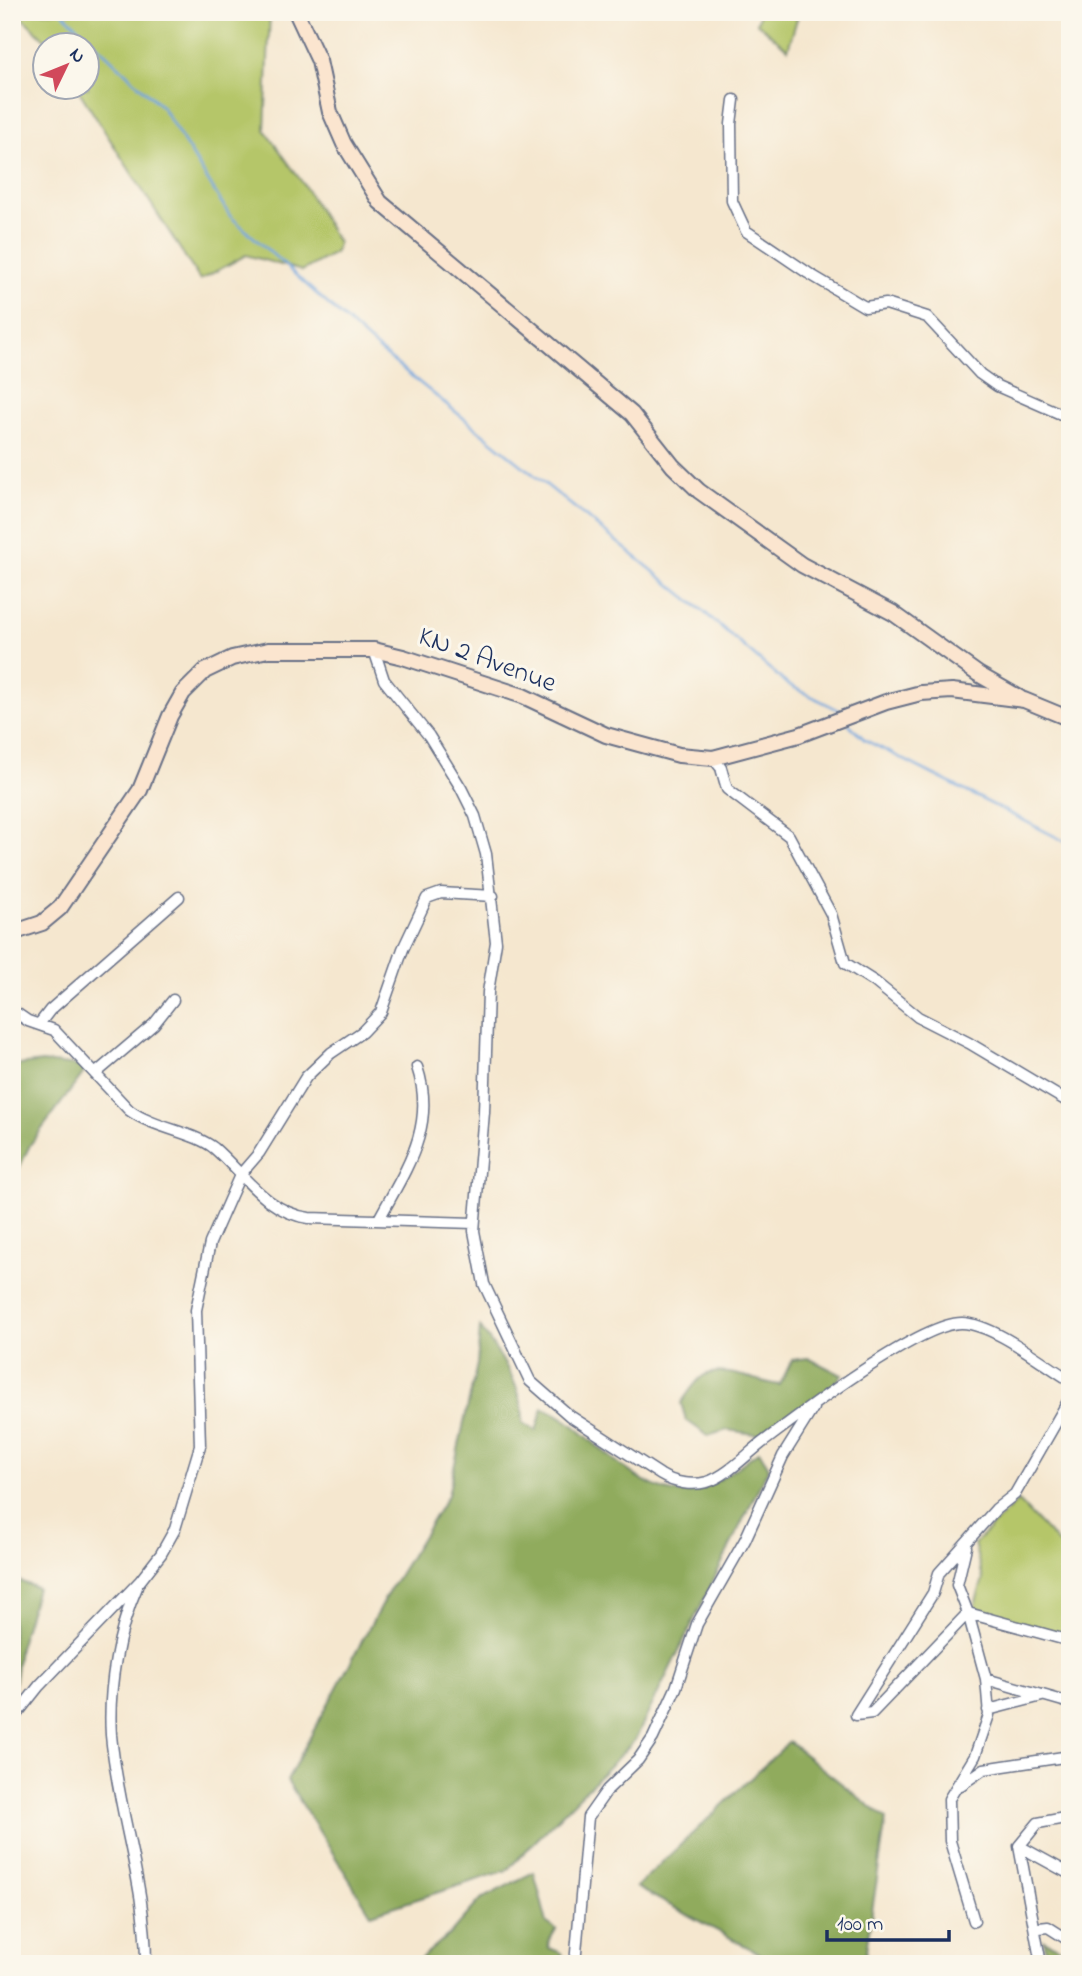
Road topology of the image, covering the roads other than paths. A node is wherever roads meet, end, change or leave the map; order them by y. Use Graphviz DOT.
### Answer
graph roads {
  1 [pos="296,12"];
  2 [pos="734,100"];
  3 [pos="1070,418"];
  4 [pos="374,650"];
  5 [pos="1024,700"];
  6 [pos="1070,719"];
  7 [pos="713,758"];
  8 [pos="493,896"];
  9 [pos="179,897"];
  10 [pos="12,933"];
  11 [pos="173,1000"];
  12 [pos="12,1010"];
  13 [pos="40,1023"];
  14 [pos="417,1067"];
  15 [pos="95,1074"];
  16 [pos="1070,1103"];
  17 [pos="240,1175"];
  18 [pos="379,1219"];
  19 [pos="474,1223"];
  20 [pos="1070,1380"];
  21 [pos="1070,1398"];
  22 [pos="815,1405"];
  23 [pos="967,1543"];
  24 [pos="140,1581"];
  25 [pos="968,1613"];
  26 [pos="1070,1641"];
  27 [pos="986,1679"];
  28 [pos="1043,1695"];
  29 [pos="1070,1703"];
  30 [pos="988,1710"];
  31 [pos="12,1725"];
  32 [pos="1070,1756"];
  33 [pos="957,1787"];
  34 [pos="1070,1817"];
  35 [pos="1019,1846"];
  36 [pos="1070,1874"];
  37 [pos="974,1921"];
  38 [pos="1039,1928"];
  39 [pos="1070,1941"];
  40 [pos="146,1964"];
  41 [pos="575,1964"];
  42 [pos="1041,1964"];
  1 -- 5 [label="main road"];
  2 -- 3 [label="street"];
  4 -- 7 [label="main road, KN 2 Avenue"];
  4 -- 8 [label="street"];
  4 -- 10 [label="main road, KN 2 Avenue"];
  5 -- 6 [label="main road, KN 2 Avenue"];
  5 -- 7 [label="main road, KN 2 Avenue"];
  7 -- 16 [label="street"];
  8 -- 17 [label="street"];
  8 -- 19 [label="street"];
  9 -- 13 [label="street"];
  11 -- 15 [label="street"];
  12 -- 13 [label="street"];
  13 -- 15 [label="street"];
  14 -- 18 [label="street"];
  15 -- 17 [label="street"];
  17 -- 18 [label="street"];
  17 -- 24 [label="street"];
  18 -- 19 [label="street"];
  19 -- 22 [label="street"];
  20 -- 22 [label="street"];
  21 -- 23 [label="street"];
  22 -- 41 [label="street"];
  23 -- 25 [label="street"];
  23 -- 25 [label="street"];
  24 -- 31 [label="street"];
  24 -- 40 [label="street"];
  25 -- 26 [label="street"];
  25 -- 27 [label="street"];
  27 -- 28 [label="street"];
  27 -- 30 [label="street"];
  28 -- 29 [label="street"];
  28 -- 30 [label="street"];
  30 -- 33 [label="street"];
  32 -- 33 [label="street"];
  33 -- 37 [label="street"];
  34 -- 35 [label="street"];
  35 -- 36 [label="street"];
  35 -- 42 [label="street"];
  38 -- 39 [label="street"];
}
